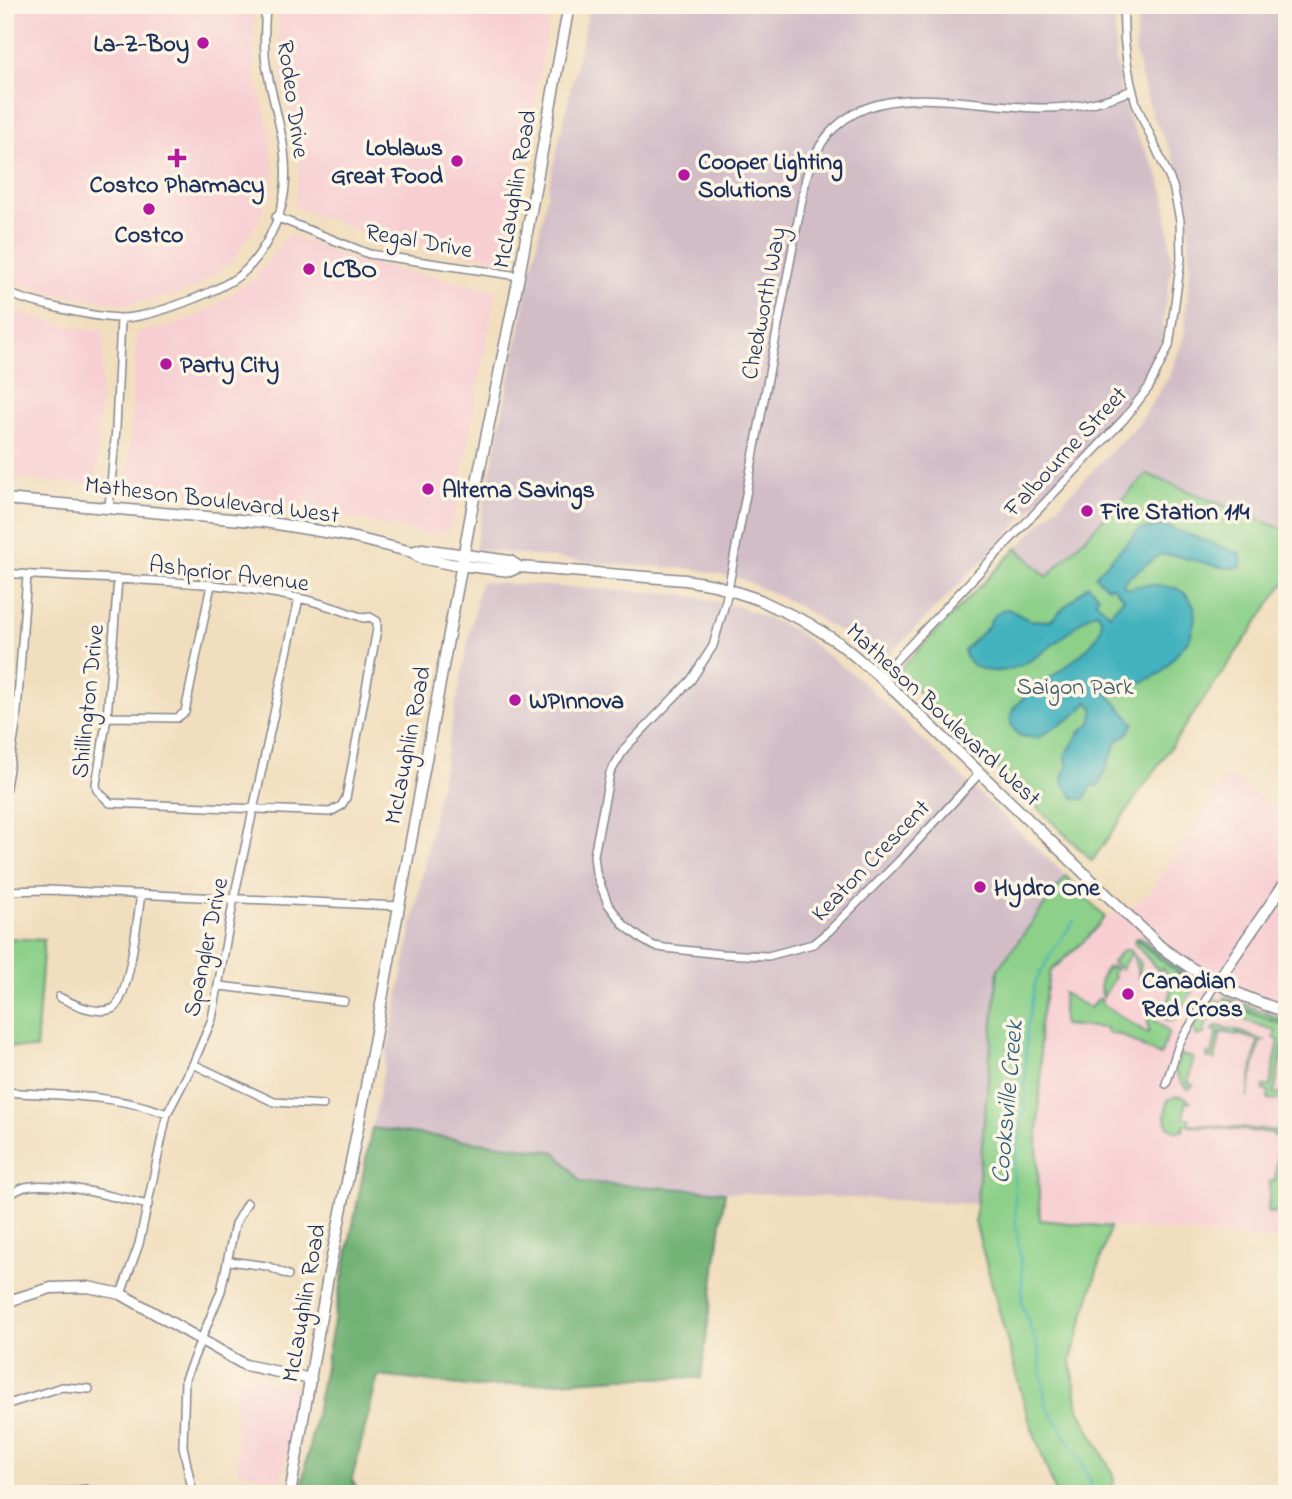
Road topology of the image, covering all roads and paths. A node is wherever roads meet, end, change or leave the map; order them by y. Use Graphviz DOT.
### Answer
graph roads {
  1 [pos="266,5"];
  2 [pos="569,5"];
  3 [pos="1124,5"];
  4 [pos="1132,90"];
  5 [pos="276,217"];
  6 [pos="519,275"];
  7 [pos="5,292"];
  8 [pos="121,319"];
  9 [pos="5,499"];
  10 [pos="109,507"];
  11 [pos="464,561"];
  12 [pos="5,573"];
  13 [pos="27,575"];
  14 [pos="118,579"];
  15 [pos="211,585"];
  16 [pos="729,588"];
  17 [pos="299,598"];
  18 [pos="880,677"];
  19 [pos="107,717"];
  20 [pos="980,773"];
  21 [pos="5,793"];
  22 [pos="255,810"];
  23 [pos="1287,880"];
  24 [pos="5,891"];
  25 [pos="141,894"];
  26 [pos="234,898"];
  27 [pos="399,906"];
  28 [pos="1216,983"];
  29 [pos="219,986"];
  30 [pos="60,997"];
  31 [pos="344,1002"];
  32 [pos="1287,1012"];
  33 [pos="193,1064"];
  34 [pos="1166,1084"];
  35 [pos="5,1092"];
  36 [pos="323,1105"];
  37 [pos="167,1114"];
  38 [pos="5,1197"];
  39 [pos="247,1203"];
  40 [pos="148,1205"];
  41 [pos="229,1261"];
  42 [pos="288,1275"];
  43 [pos="121,1294"];
  44 [pos="5,1302"];
  45 [pos="202,1340"];
  46 [pos="311,1379"];
  47 [pos="89,1389"];
  48 [pos="5,1405"];
  49 [pos="49,1494"];
  50 [pos="96,1494"];
  51 [pos="193,1494"];
  52 [pos="290,1494"];
  1 -- 5 [label="street, Rodeo Drive"];
  2 -- 6 [label="street, McLaughlin Road"];
  3 -- 4 [label="street, Falbourne Street"];
  4 -- 16 [label="street, Chedworth Way"];
  4 -- 18 [label="street, Falbourne Street"];
  5 -- 6 [label="street, Regal Drive"];
  5 -- 8 [label="street, Rodeo Drive"];
  6 -- 11 [label="street, McLaughlin Road"];
  7 -- 8 [label="street, Rodeo Drive"];
  8 -- 10 [label="street"];
  9 -- 10 [label="street, Matheson Boulevard West"];
  10 -- 11 [label="street, Matheson Boulevard West"];
  11 -- 16 [label="street, Matheson Boulevard West"];
  11 -- 27 [label="street, McLaughlin Road"];
  12 -- 13 [label="street, Ashprior Avenue"];
  13 -- 14 [label="street, Ashprior Avenue"];
  13 -- 21 [label="street"];
  14 -- 15 [label="street, Ashprior Avenue"];
  14 -- 19 [label="street, Shillington Drive"];
  15 -- 17 [label="street, Ashprior Avenue"];
  15 -- 19 [label="street"];
  16 -- 18 [label="street, Matheson Boulevard West"];
  16 -- 20 [label="street, Keaton Crescent"];
  17 -- 22 [label="street, Spangler Drive"];
  17 -- 22 [label="street, Ashprior Avenue"];
  18 -- 20 [label="street, Matheson Boulevard West"];
  19 -- 22 [label="street, Shillington Drive"];
  20 -- 28 [label="street, Matheson Boulevard West"];
  22 -- 26 [label="street, Spangler Drive"];
  23 -- 28 [label="street"];
  24 -- 25 [label="street"];
  25 -- 26 [label="street"];
  25 -- 30 [label="street"];
  26 -- 27 [label="street"];
  26 -- 29 [label="street, Spangler Drive"];
  27 -- 46 [label="street, McLaughlin Road"];
  28 -- 32 [label="street, Matheson Boulevard West"];
  28 -- 34 [label="street"];
  29 -- 31 [label="street"];
  29 -- 33 [label="street, Spangler Drive"];
  33 -- 36 [label="street"];
  33 -- 37 [label="street, Spangler Drive"];
  35 -- 37 [label="street"];
  37 -- 40 [label="street, Spangler Drive"];
  38 -- 40 [label="street"];
  39 -- 41 [label="street"];
  40 -- 43 [label="street, Spangler Drive"];
  41 -- 42 [label="street"];
  41 -- 45 [label="street"];
  43 -- 44 [label="street"];
  43 -- 45 [label="street"];
  45 -- 46 [label="street"];
  45 -- 51 [label="street"];
  46 -- 52 [label="street, McLaughlin Road"];
  47 -- 48 [label="street"];
  49 -- 50 [label="street"];
}
